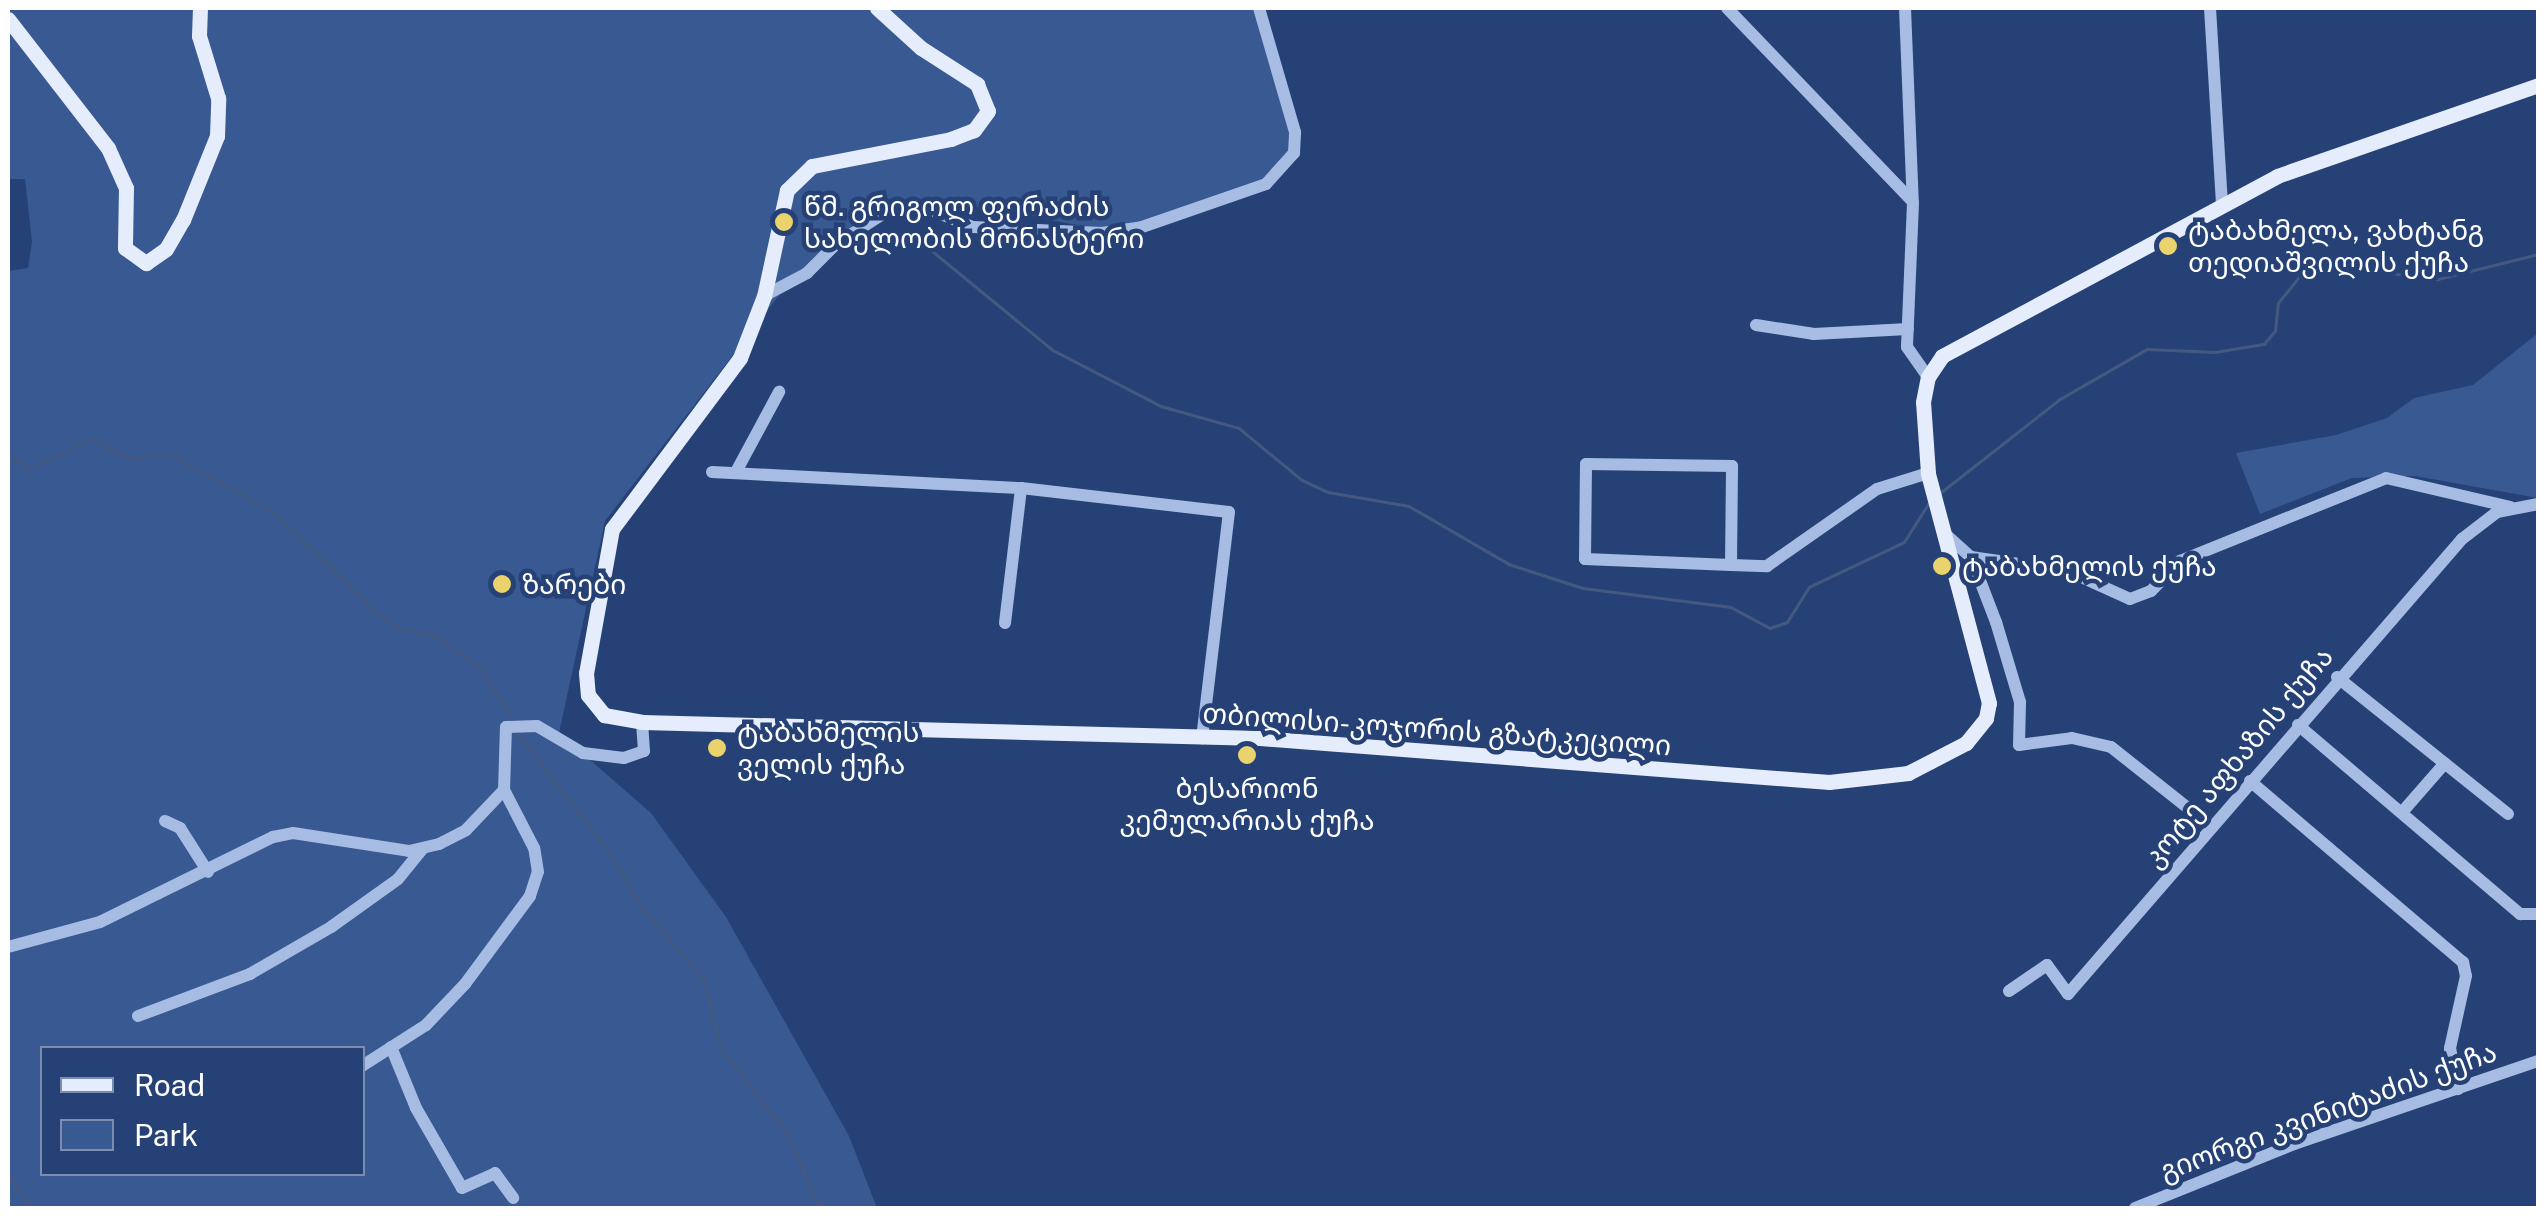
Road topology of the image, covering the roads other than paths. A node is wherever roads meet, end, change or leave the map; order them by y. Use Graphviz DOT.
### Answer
graph roads {
  1 [pos="200,8"];
  2 [pos="878,8"];
  3 [pos="1259,8"];
  4 [pos="1728,8"];
  5 [pos="1905,8"];
  6 [pos="2210,8"];
  7 [pos="8,19"];
  8 [pos="2538,84"];
  9 [pos="1913,203"];
  10 [pos="2222,203"];
  11 [pos="764,296"];
  12 [pos="1756,326"];
  13 [pos="1908,328"];
  14 [pos="1928,377"];
  15 [pos="779,392"];
  16 [pos="737,470"];
  17 [pos="712,472"];
  18 [pos="1928,473"];
  19 [pos="1021,488"];
  20 [pos="2538,504"];
  21 [pos="2514,508"];
  22 [pos="1944,532"];
  23 [pos="1971,556"];
  24 [pos="1731,565"];
  25 [pos="1005,623"];
  26 [pos="2337,677"];
  27 [pos="642,722"];
  28 [pos="2298,725"];
  29 [pos="1202,738"];
  30 [pos="2444,763"];
  31 [pos="2250,781"];
  32 [pos="504,790"];
  33 [pos="2404,810"];
  34 [pos="2508,814"];
  35 [pos="165,822"];
  36 [pos="2212,827"];
  37 [pos="424,848"];
  38 [pos="208,872"];
  39 [pos="2538,914"];
  40 [pos="8,947"];
  41 [pos="2009,990"];
  42 [pos="138,1016"];
  43 [pos="391,1048"];
  44 [pos="2538,1061"];
  45 [pos="365,1064"];
  46 [pos="2458,1088"];
  47 [pos="513,1198"];
  48 [pos="2135,1208"];
  1 -- 7 [label="main road"];
  2 -- 11 [label="main road, თბილისი-კოჯორის გზატკეცილი"];
  3 -- 11 [label="street"];
  4 -- 9 [label="street"];
  5 -- 9 [label="street"];
  6 -- 10 [label="street"];
  8 -- 10 [label="main road"];
  9 -- 13 [label="street"];
  10 -- 14 [label="main road"];
  11 -- 27 [label="main road, თბილისი-კოჯორის გზატკეცილი"];
  12 -- 13 [label="street"];
  13 -- 14 [label="street"];
  14 -- 18 [label="main road, თბილისი-კოჯორის გზატკეცილი"];
  15 -- 16 [label="street"];
  16 -- 17 [label="street"];
  16 -- 19 [label="street"];
  18 -- 22 [label="main road, თბილისი-კოჯორის გზატკეცილი"];
  18 -- 24 [label="street"];
  19 -- 25 [label="street"];
  19 -- 29 [label="street"];
  20 -- 21 [label="street"];
  21 -- 23 [label="street"];
  21 -- 26 [label="street, კოტე აფხაზის ქუჩა"];
  22 -- 23 [label="street"];
  22 -- 29 [label="main road, თბილისი-კოჯორის გზატკეცილი"];
  23 -- 36 [label="street"];
  24 -- 24 [label="street"];
  26 -- 28 [label="street, კოტე აფხაზის ქუჩა"];
  26 -- 30 [label="street"];
  27 -- 29 [label="main road, თბილისი-კოჯორის გზატკეცილი"];
  27 -- 32 [label="street"];
  28 -- 31 [label="street, კოტე აფხაზის ქუჩა"];
  28 -- 33 [label="street"];
  30 -- 33 [label="street"];
  30 -- 34 [label="street"];
  31 -- 36 [label="street, კოტე აფხაზის ქუჩა"];
  31 -- 46 [label="street"];
  32 -- 37 [label="street"];
  32 -- 43 [label="street"];
  33 -- 39 [label="street"];
  35 -- 38 [label="street"];
  36 -- 41 [label="street, კოტე აფხაზის ქუჩა"];
  37 -- 38 [label="street"];
  37 -- 42 [label="street"];
  38 -- 40 [label="street"];
  43 -- 45 [label="street"];
  43 -- 47 [label="street"];
  44 -- 46 [label="street, გიორგი კვინიტაძის ქუჩა"];
  46 -- 48 [label="street, გიორგი კვინიტაძის ქუჩა"];
}
